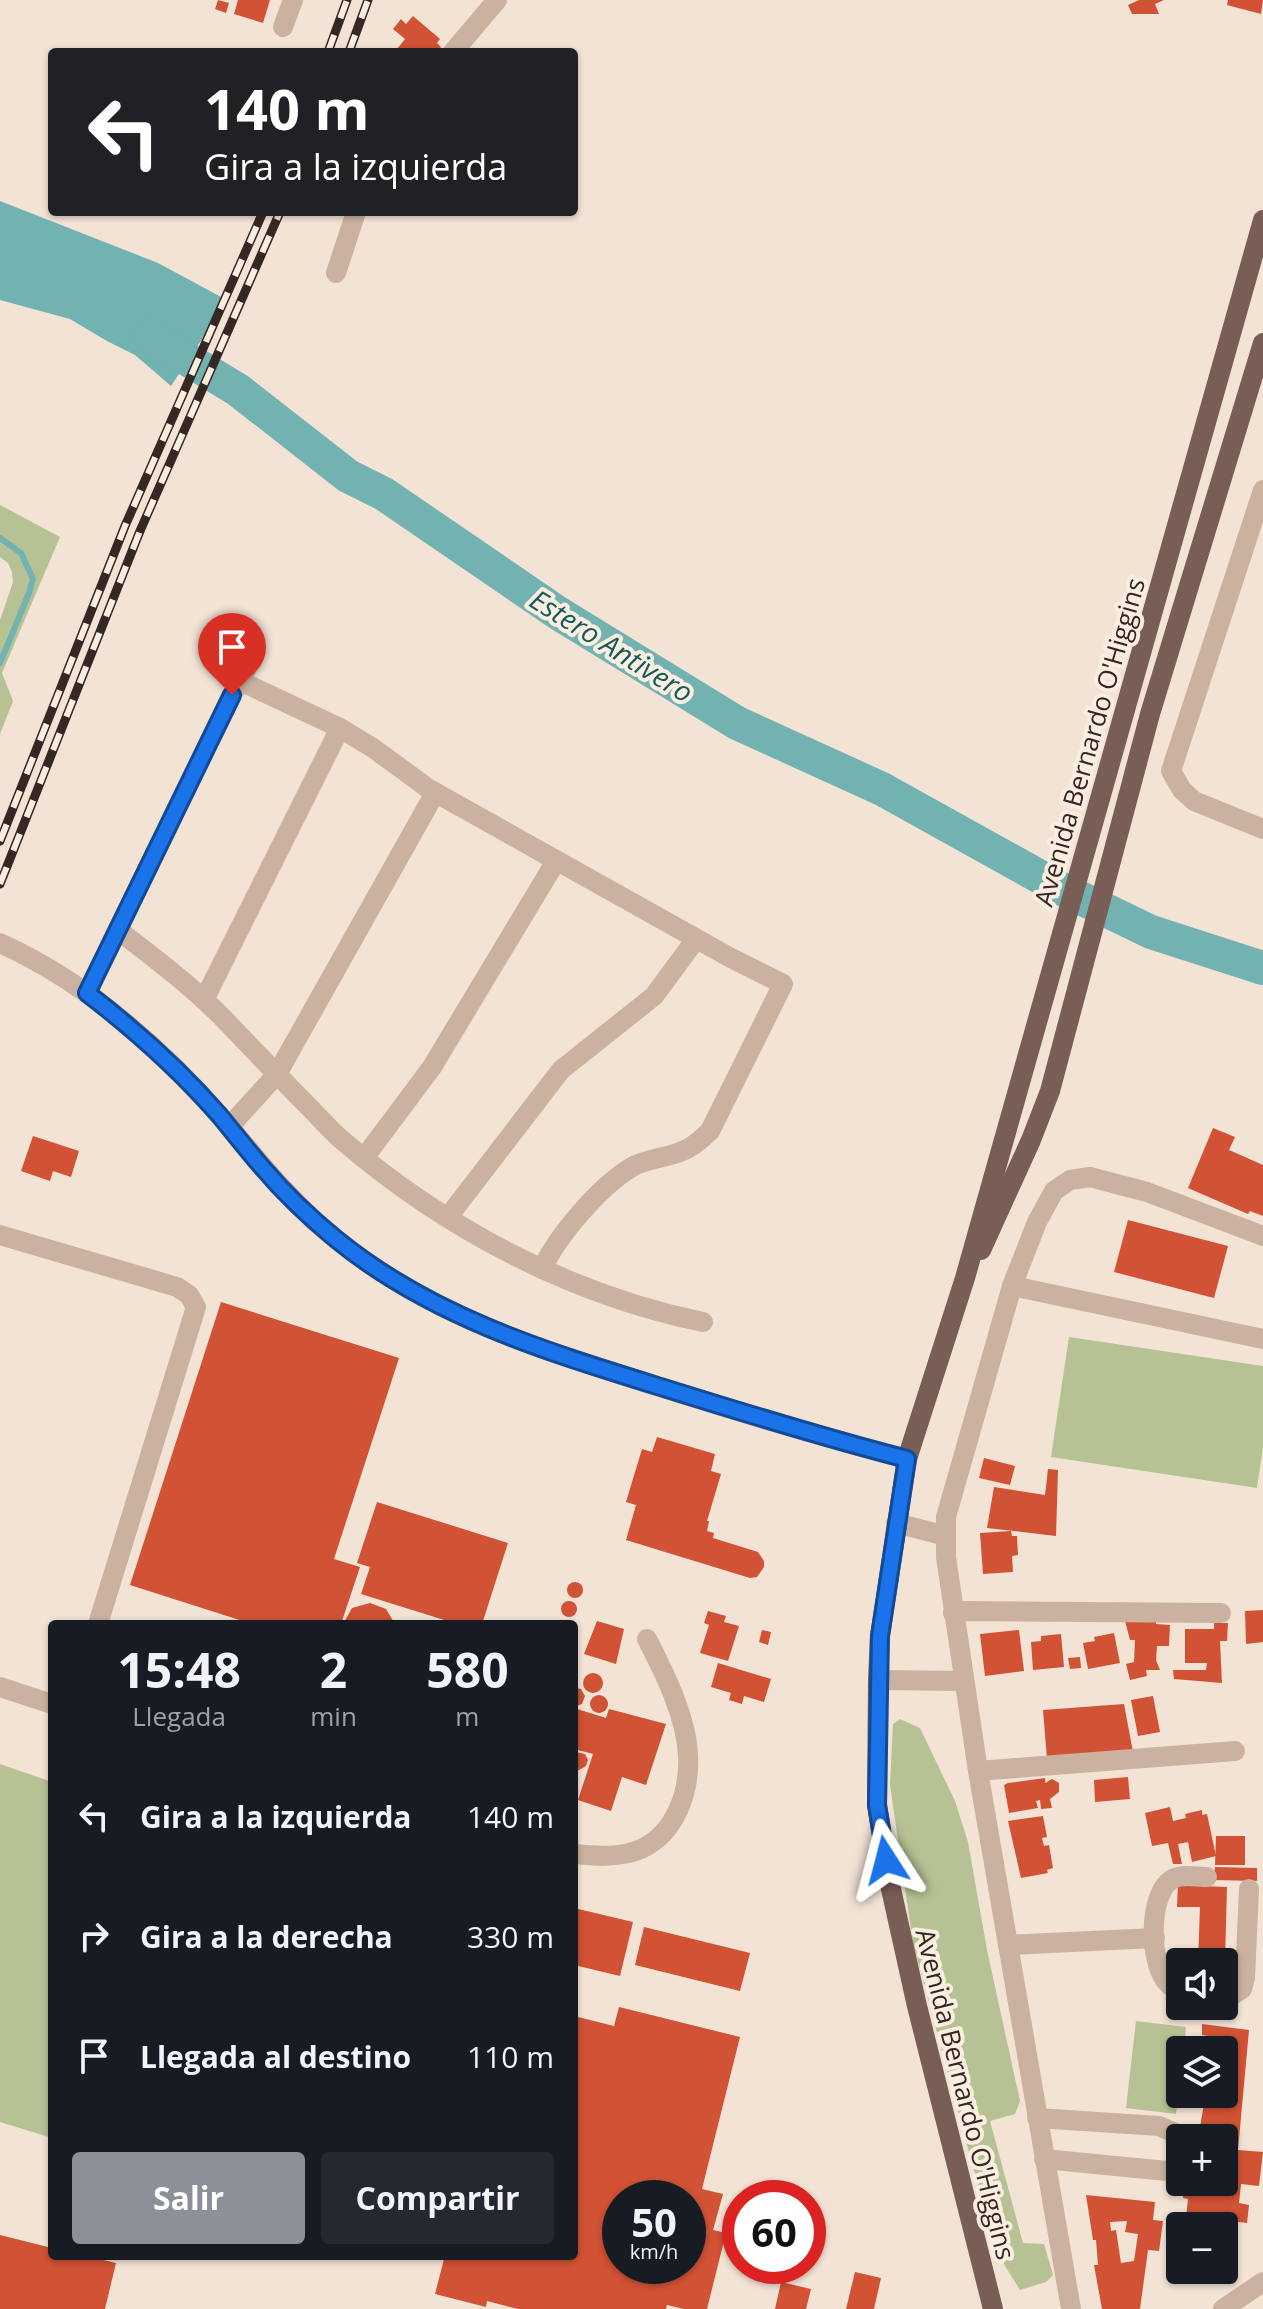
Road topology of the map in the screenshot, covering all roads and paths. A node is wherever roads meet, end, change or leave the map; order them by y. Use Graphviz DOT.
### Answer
graph roads {
  1 [pos="293,0"];
  2 [pos="497,0"];
  3 [pos="283,27"];
  4 [pos="456,48"];
  5 [pos="355,216"];
  6 [pos="1263,220"];
  7 [pos="336,273"];
  8 [pos="1263,344"];
  9 [pos="1263,490"];
  10 [pos="255,653"];
  11 [pos="240,681"];
  12 [pos="340,728"];
  13 [pos="435,793"];
  14 [pos="1263,829"];
  15 [pos="556,861"];
  16 [pos="118,930"];
  17 [pos="696,939"];
  18 [pos="0,943"];
  19 [pos="87,993"];
  20 [pos="204,1000"];
  21 [pos="277,1074"];
  22 [pos="229,1127"];
  23 [pos="364,1158"];
  24 [pos="448,1217"];
  25 [pos="0,1235"];
  26 [pos="1263,1236"];
  27 [pos="542,1269"];
  28 [pos="965,1278"];
  29 [pos="1012,1286"];
  30 [pos="703,1322"];
  31 [pos="1263,1339"];
  32 [pos="907,1459"];
  33 [pos="896,1523"];
  34 [pos="946,1536"];
  35 [pos="953,1613"];
  36 [pos="1221,1613"];
  37 [pos="99,1620"];
  38 [pos="647,1639"];
  39 [pos="878,1680"];
  40 [pos="964,1681"];
  41 [pos="0,1687"];
  42 [pos="48,1703"];
  43 [pos="1235,1751"];
  44 [pos="978,1771"];
  45 [pos="578,1854"];
  46 [pos="1207,1877"];
  47 [pos="1249,1889"];
  48 [pos="1155,1938"];
  49 [pos="1008,1945"];
  50 [pos="1166,1981"];
  51 [pos="1238,1992"];
  52 [pos="1037,2118"];
  53 [pos="1166,2129"];
  54 [pos="1044,2159"];
  55 [pos="1166,2171"];
  56 [pos="1263,2282"];
  57 [pos="993,2309"];
  58 [pos="1071,2309"];
  59 [pos="1223,2309"];
  1 -- 3 [label="street"];
  2 -- 4 [label="street"];
  5 -- 7 [label="street"];
  6 -- 28 [label="main road, Avenida Bernardo O'Higgins"];
  8 -- 28 [label="main road, Avenida Bernardo O'Higgins"];
  9 -- 14 [label="street"];
  10 -- 11 [label="street"];
  11 -- 12 [label="street"];
  11 -- 16 [label="street"];
  12 -- 13 [label="street"];
  12 -- 20 [label="street"];
  13 -- 15 [label="street"];
  13 -- 21 [label="street"];
  15 -- 17 [label="street"];
  15 -- 23 [label="street"];
  16 -- 19 [label="street"];
  16 -- 20 [label="street"];
  17 -- 24 [label="street"];
  17 -- 27 [label="street"];
  18 -- 19 [label="street"];
  19 -- 22 [label="street"];
  20 -- 21 [label="street"];
  21 -- 22 [label="street"];
  21 -- 23 [label="street"];
  22 -- 32 [label="street"];
  23 -- 24 [label="street"];
  24 -- 27 [label="street"];
  25 -- 37 [label="street"];
  26 -- 29 [label="street"];
  27 -- 30 [label="street"];
  28 -- 32 [label="main road, Avenida Bernardo O'Higgins"];
  29 -- 31 [label="street"];
  29 -- 34 [label="street"];
  32 -- 33 [label="main road, Avenida Bernardo O'Higgins"];
  33 -- 34 [label="street"];
  33 -- 39 [label="main road, Avenida Bernardo O'Higgins"];
  34 -- 35 [label="street"];
  35 -- 36 [label="street"];
  35 -- 40 [label="street"];
  38 -- 45 [label="street"];
  39 -- 40 [label="street"];
  39 -- 57 [label="main road, Avenida Bernardo O'Higgins"];
  40 -- 44 [label="street"];
  41 -- 42 [label="street"];
  43 -- 44 [label="street"];
  44 -- 49 [label="street"];
  46 -- 48 [label="street"];
  47 -- 51 [label="street"];
  48 -- 49 [label="street"];
  48 -- 50 [label="street"];
  49 -- 52 [label="street"];
  52 -- 53 [label="street"];
  52 -- 54 [label="street"];
  54 -- 55 [label="street"];
  54 -- 58 [label="street"];
  56 -- 59 [label="street"];
}
